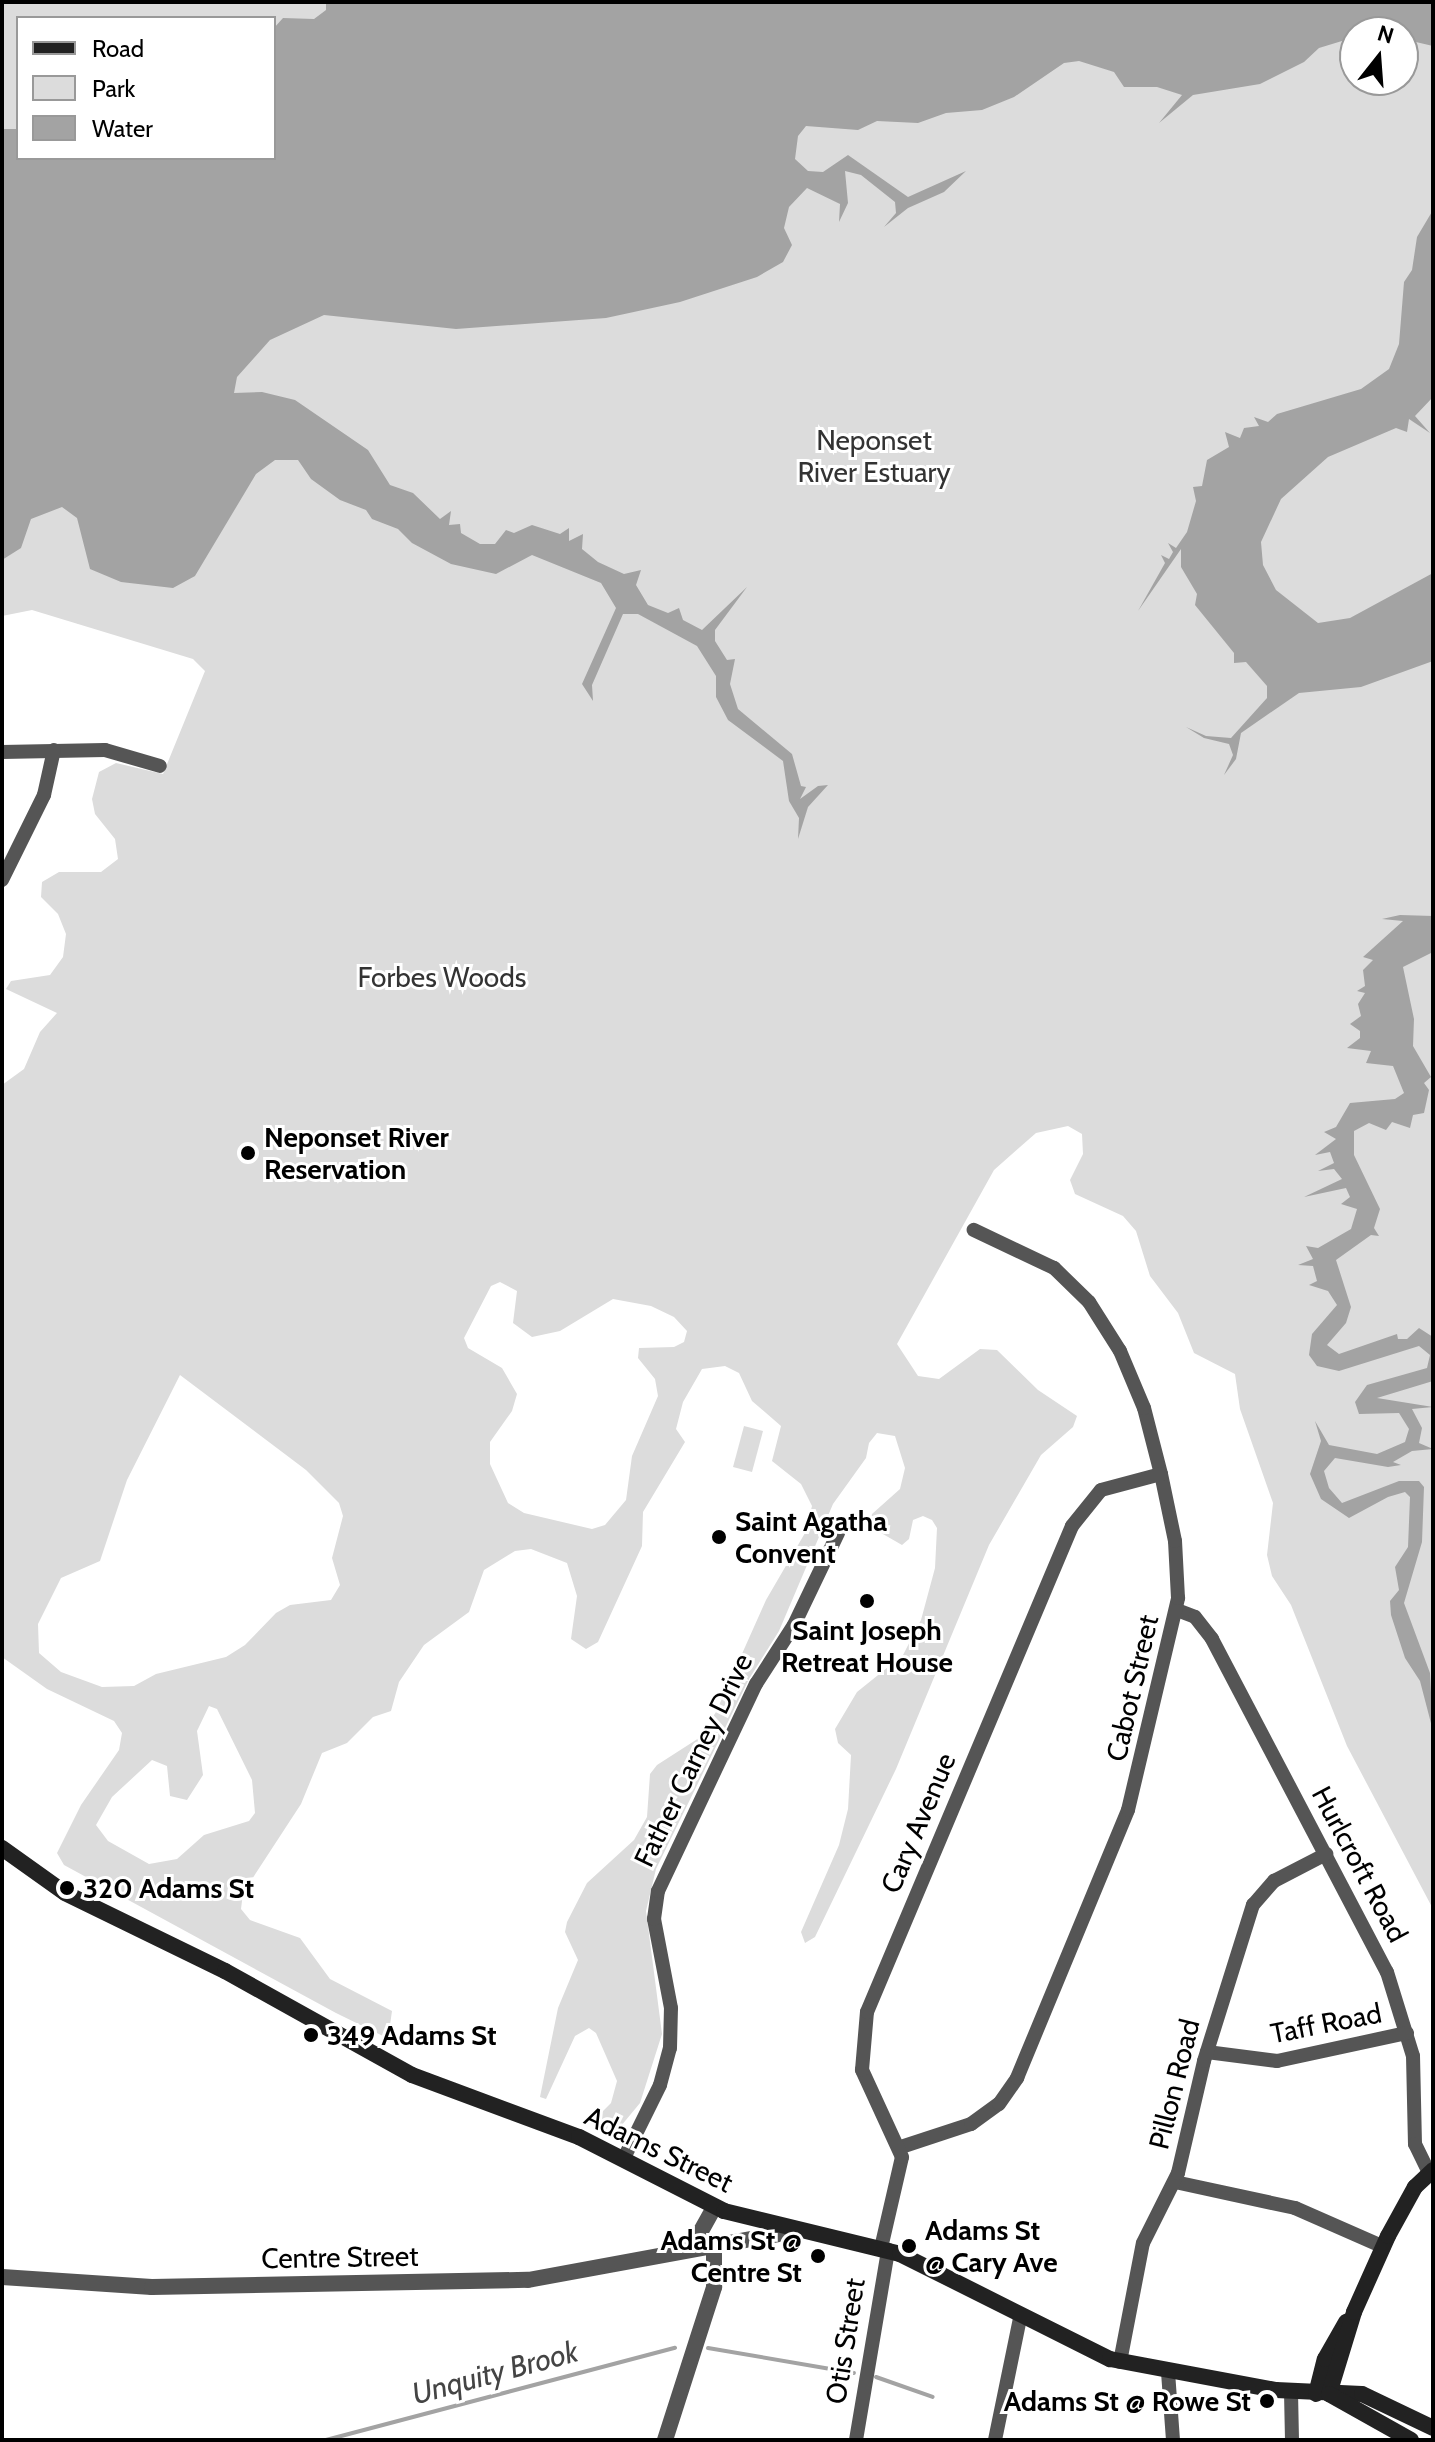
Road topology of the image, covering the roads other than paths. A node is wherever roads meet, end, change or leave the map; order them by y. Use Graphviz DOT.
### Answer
graph roads {
  1 [pos="54,750"];
  2 [pos="2,752"];
  3 [pos="160,766"];
  4 [pos="2,880"];
  5 [pos="974,1230"];
  6 [pos="1161,1474"];
  7 [pos="838,1533"];
  8 [pos="1177,1610"];
  9 [pos="2,1848"];
  10 [pos="1326,1854"];
  11 [pos="1407,2033"];
  12 [pos="1207,2052"];
  13 [pos="901,2147"];
  14 [pos="624,2158"];
  15 [pos="1431,2172"];
  16 [pos="1175,2182"];
  17 [pos="714,2207"];
  18 [pos="803,2231"];
  19 [pos="714,2244"];
  20 [pos="1384,2247"];
  21 [pos="885,2249"];
  22 [pos="676,2250"];
  23 [pos="2,2277"];
  24 [pos="1020,2318"];
  25 [pos="1120,2362"];
  26 [pos="1168,2372"];
  27 [pos="1291,2392"];
  28 [pos="1322,2394"];
  29 [pos="1410,2414"];
  30 [pos="1433,2428"];
  31 [pos="1404,2435"];
  32 [pos="665,2440"];
  33 [pos="856,2440"];
  34 [pos="995,2440"];
  35 [pos="1173,2440"];
  36 [pos="1292,2440"];
  1 -- 2 [label="street"];
  1 -- 3 [label="street"];
  1 -- 4 [label="street"];
  5 -- 6 [label="street, Cabot Street"];
  6 -- 8 [label="street, Cabot Street"];
  6 -- 13 [label="street, Cary Avenue"];
  7 -- 14 [label="street, Father Carney Drive"];
  8 -- 10 [label="street, Hurlcroft Road"];
  8 -- 13 [label="street, Cabot Street"];
  9 -- 14 [label="main road, Adams Street"];
  10 -- 11 [label="street, Hurlcroft Road"];
  10 -- 12 [label="street, Pillon Road"];
  11 -- 12 [label="street, Taff Road"];
  11 -- 15 [label="street, Hurlcroft Road"];
  12 -- 16 [label="street, Pillon Road"];
  13 -- 21 [label="street"];
  14 -- 17 [label="main road, Adams Street"];
  15 -- 20 [label="main road"];
  16 -- 20 [label="street"];
  16 -- 25 [label="street, Pillon Road"];
  17 -- 18 [label="main road, Adams Street"];
  17 -- 22 [label="street"];
  18 -- 19 [label="street, Centre Street"];
  18 -- 21 [label="main road, Adams Street"];
  19 -- 22 [label="street, Centre Street"];
  19 -- 32 [label="street"];
  20 -- 28 [label="main road"];
  21 -- 24 [label="main road, Adams Street"];
  21 -- 33 [label="street, Otis Street"];
  22 -- 23 [label="street, Centre Street"];
  24 -- 25 [label="main road, Adams Street"];
  24 -- 34 [label="street"];
  25 -- 26 [label="main road, Adams Street"];
  26 -- 27 [label="main road, Adams Street"];
  26 -- 35 [label="street"];
  27 -- 28 [label="main road, Adams Street"];
  27 -- 36 [label="street"];
  28 -- 29 [label="main road, Adams Street"];
  28 -- 31 [label="main road, Adams Street"];
  29 -- 30 [label="main road, Adams Street"];
  29 -- 31 [label="main road"];
}
